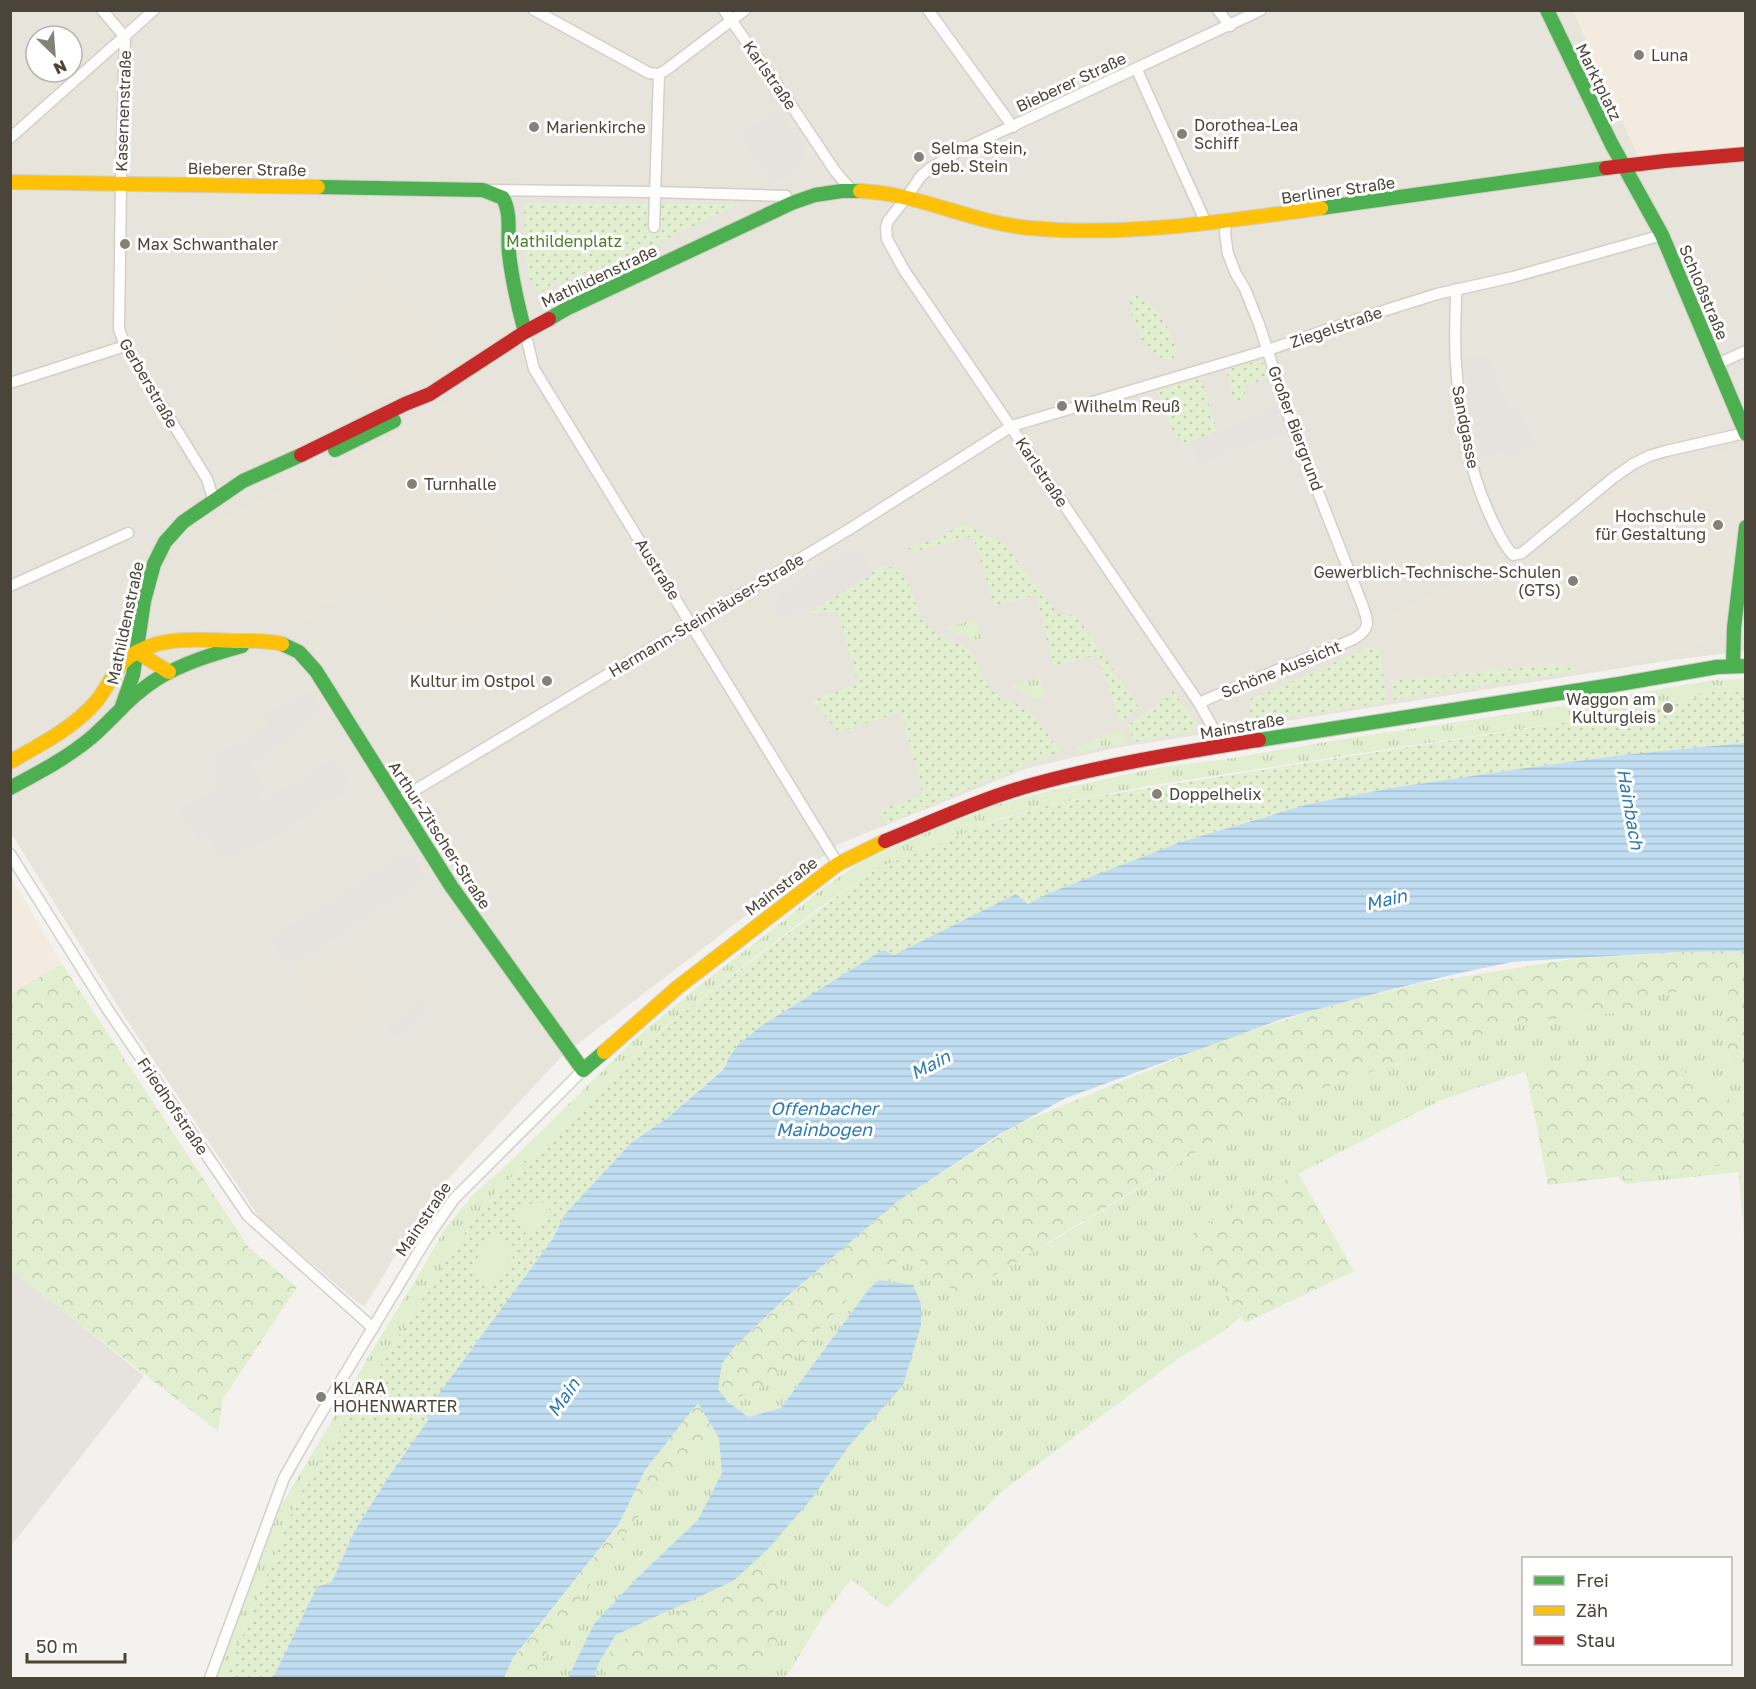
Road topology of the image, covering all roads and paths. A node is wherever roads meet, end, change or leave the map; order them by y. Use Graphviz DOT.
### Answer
graph roads {
  1 [pos="102,10"];
  2 [pos="154,10"];
  3 [pos="534,10"];
  4 [pos="724,10"];
  5 [pos="746,10"];
  6 [pos="928,10"];
  7 [pos="1218,10"];
  8 [pos="1261,10"];
  9 [pos="1546,10"];
  10 [pos="732,21"];
  11 [pos="1230,26"];
  12 [pos="125,37"];
  13 [pos="1137,70"];
  14 [pos="659,74"];
  15 [pos="1013,127"];
  16 [pos="10,138"];
  17 [pos="1746,154"];
  18 [pos="1625,166"];
  19 [pos="835,171"];
  20 [pos="10,182"];
  21 [pos="121,183"];
  22 [pos="483,190"];
  23 [pos="655,192"];
  24 [pos="854,192"];
  25 [pos="816,195"];
  26 [pos="906,198"];
  27 [pos="789,200"];
  28 [pos="936,207"];
  29 [pos="1226,221"];
  30 [pos="1206,224"];
  31 [pos="654,227"];
  32 [pos="1662,235"];
  33 [pos="1456,289"];
  34 [pos="525,332"];
  35 [pos="125,346"];
  36 [pos="1268,350"];
  37 [pos="1746,351"];
  38 [pos="1717,364"];
  39 [pos="10,383"];
  40 [pos="1012,426"];
  41 [pos="1745,434"];
  42 [pos="214,501"];
  43 [pos="1746,527"];
  44 [pos="128,533"];
  45 [pos="10,586"];
  46 [pos="691,623"];
  47 [pos="1363,634"];
  48 [pos="257,641"];
  49 [pos="137,652"];
  50 [pos="1739,666"];
  51 [pos="169,672"];
  52 [pos="1199,704"];
  53 [pos="122,706"];
  54 [pos="1223,746"];
  55 [pos="10,762"];
  56 [pos="10,788"];
  57 [pos="398,801"];
  58 [pos="10,854"];
  59 [pos="838,864"];
  60 [pos="583,1070"];
  61 [pos="373,1328"];
  62 [pos="210,1678"];
  1 -- 12 [label="street, Kasernenstraße"];
  2 -- 12 [label="street"];
  3 -- 14 [label="street"];
  4 -- 10 [label="street, Karlstraße"];
  5 -- 10 [label="street"];
  6 -- 15 [label="street"];
  7 -- 11 [label="street"];
  8 -- 11 [label="street, Bieberer Straße"];
  9 -- 18 [label="main road, Marktplatz"];
  10 -- 14 [label="street"];
  10 -- 19 [label="street, Karlstraße"];
  11 -- 13 [label="street, Bieberer Straße"];
  12 -- 16 [label="street"];
  12 -- 21 [label="street, Kasernenstraße"];
  13 -- 15 [label="street, Bieberer Straße"];
  13 -- 30 [label="street"];
  14 -- 23 [label="street"];
  15 -- 26 [label="street, Bieberer Straße"];
  17 -- 18 [label="main road, Berliner Straße"];
  18 -- 29 [label="main road, Berliner Straße"];
  18 -- 32 [label="main road, Schloßstraße"];
  19 -- 24 [label="street, Karlstraße"];
  19 -- 25 [label="street"];
  20 -- 21 [label="main road, Bieberer Straße"];
  21 -- 22 [label="main road, Bieberer Straße"];
  21 -- 35 [label="street, Gerberstraße"];
  22 -- 23 [label="street, Bieberer Straße"];
  22 -- 34 [label="main road, Bieberer Straße"];
  23 -- 27 [label="street, Bieberer Straße"];
  23 -- 31 [label="street"];
  24 -- 25 [label="main road, Bieberer Straße"];
  24 -- 26 [label="main road, Bieberer Straße"];
  25 -- 27 [label="main road, Bieberer Straße"];
  26 -- 28 [label="main road, Bieberer Straße"];
  26 -- 40 [label="street, Karlstraße"];
  27 -- 34 [label="main road, Mathildenstraße"];
  28 -- 30 [label="main road, Berliner Straße"];
  29 -- 30 [label="main road, Berliner Straße"];
  29 -- 36 [label="street, Großer Biergrund"];
  32 -- 33 [label="street, Ziegelstraße"];
  32 -- 38 [label="main road, Schloßstraße"];
  33 -- 36 [label="street, Ziegelstraße"];
  33 -- 41 [label="street, Sandgasse"];
  34 -- 42 [label="main road, Mathildenstraße"];
  34 -- 46 [label="street, Austraße"];
  35 -- 39 [label="street"];
  35 -- 42 [label="street, Gerberstraße"];
  36 -- 40 [label="street, Ziegelstraße"];
  36 -- 47 [label="street, Großer Biergrund"];
  37 -- 38 [label="street"];
  38 -- 41 [label="main road, Schloßstraße"];
  40 -- 46 [label="street, Hermann-Steinhäuser-Straße"];
  40 -- 52 [label="street, Karlstraße"];
  42 -- 49 [label="main road, Mathildenstraße"];
  43 -- 50 [label="main road"];
  44 -- 45 [label="street, Mathildenstraße"];
  46 -- 57 [label="street, Hermann-Steinhäuser-Straße"];
  46 -- 59 [label="street, Austraße"];
  47 -- 52 [label="street, Schöne Aussicht"];
  48 -- 49 [label="main road, Arthur-Zitscher-Straße"];
  48 -- 51 [label="main road, Arthur-Zitscher-Straße"];
  48 -- 57 [label="main road, Arthur-Zitscher-Straße"];
  49 -- 51 [label="main road"];
  49 -- 53 [label="main road, Mathildenstraße"];
  49 -- 55 [label="main road"];
  50 -- 54 [label="main road, Mainstraße"];
  51 -- 53 [label="main road, Arthur-Zitscher-Straße"];
  52 -- 54 [label="street, Karlstraße"];
  53 -- 56 [label="main road"];
  54 -- 59 [label="main road, Mainstraße"];
  57 -- 60 [label="main road, Arthur-Zitscher-Straße"];
  58 -- 61 [label="street, Friedhofstraße"];
  59 -- 60 [label="main road, Mainstraße"];
  60 -- 61 [label="street, Mainstraße"];
  61 -- 62 [label="street, Mainstraße"];
}
